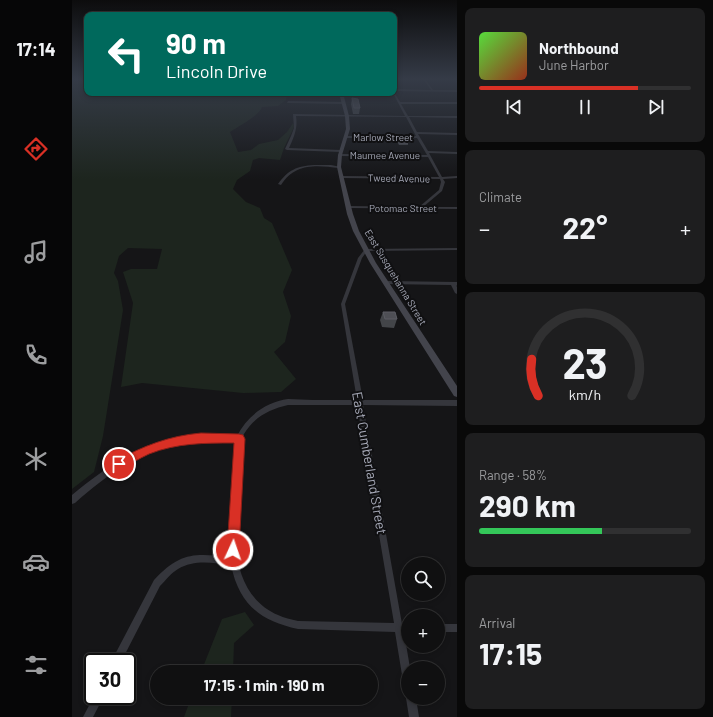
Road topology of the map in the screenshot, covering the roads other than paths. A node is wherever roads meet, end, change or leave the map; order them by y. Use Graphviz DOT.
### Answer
graph roads {
  1 [pos="346,112"];
  2 [pos="404,112"];
  3 [pos="347,116"];
  4 [pos="407,117"];
  5 [pos="457,117"];
  6 [pos="417,133"];
  7 [pos="457,134"];
  8 [pos="347,137"];
  9 [pos="419,137"];
  10 [pos="340,153"];
  11 [pos="457,153"];
  12 [pos="429,154"];
  13 [pos="339,167"];
  14 [pos="341,177"];
  15 [pos="457,177"];
  16 [pos="441,178"];
  17 [pos="280,184"];
  18 [pos="348,207"];
  19 [pos="419,208"];
  20 [pos="457,208"];
  21 [pos="457,249"];
  22 [pos="366,250"];
  23 [pos="386,283"];
  24 [pos="455,284"];
  25 [pos="457,292"];
  26 [pos="457,393"];
  27 [pos="360,402"];
  28 [pos="457,403"];
  29 [pos="239,439"];
  30 [pos="72,500"];
  31 [pos="234,561"];
  32 [pos="401,617"];
  33 [pos="401,628"];
  34 [pos="445,628"];
  35 [pos="457,628"];
  36 [pos="121,653"];
  37 [pos="94,705"];
  38 [pos="412,705"];
  39 [pos="88,717"];
  40 [pos="414,717"];
  1 -- 3 [label="main road, East Susquehanna Street"];
  2 -- 4 [label="street"];
  3 -- 4 [label="street"];
  3 -- 8 [label="main road, East Susquehanna Street"];
  3 -- 10 [label="street, Maumee Avenue"];
  4 -- 5 [label="street"];
  4 -- 6 [label="street"];
  6 -- 7 [label="street, Marlow Street"];
  6 -- 9 [label="street"];
  8 -- 9 [label="street, Marlow Street"];
  8 -- 10 [label="main road, East Susquehanna Street"];
  9 -- 12 [label="street"];
  10 -- 12 [label="street, Maumee Avenue"];
  10 -- 13 [label="main road, East Susquehanna Street"];
  11 -- 12 [label="street, Maumee Avenue"];
  12 -- 16 [label="street"];
  13 -- 14 [label="main road, East Susquehanna Street"];
  13 -- 17 [label="street"];
  14 -- 16 [label="street, Tweed Avenue"];
  14 -- 18 [label="main road, East Susquehanna Street"];
  15 -- 16 [label="street, Tweed Avenue"];
  16 -- 19 [label="street"];
  18 -- 19 [label="street, Potomac Street"];
  18 -- 22 [label="main road, East Susquehanna Street"];
  19 -- 20 [label="street, Potomac Street"];
  21 -- 22 [label="street"];
  22 -- 23 [label="main road, East Susquehanna Street"];
  22 -- 27 [label="street, East Cumberland Street"];
  23 -- 24 [label="street"];
  23 -- 26 [label="main road, East Susquehanna Street"];
  24 -- 25 [label="street"];
  27 -- 28 [label="street"];
  27 -- 29 [label="street"];
  27 -- 32 [label="street, East Cumberland Street"];
  29 -- 30 [label="street"];
  29 -- 31 [label="street"];
  31 -- 33 [label="street"];
  31 -- 36 [label="street"];
  34 -- 35 [label="street"];
  37 -- 39 [label="street"];
  38 -- 40 [label="street"];
}
